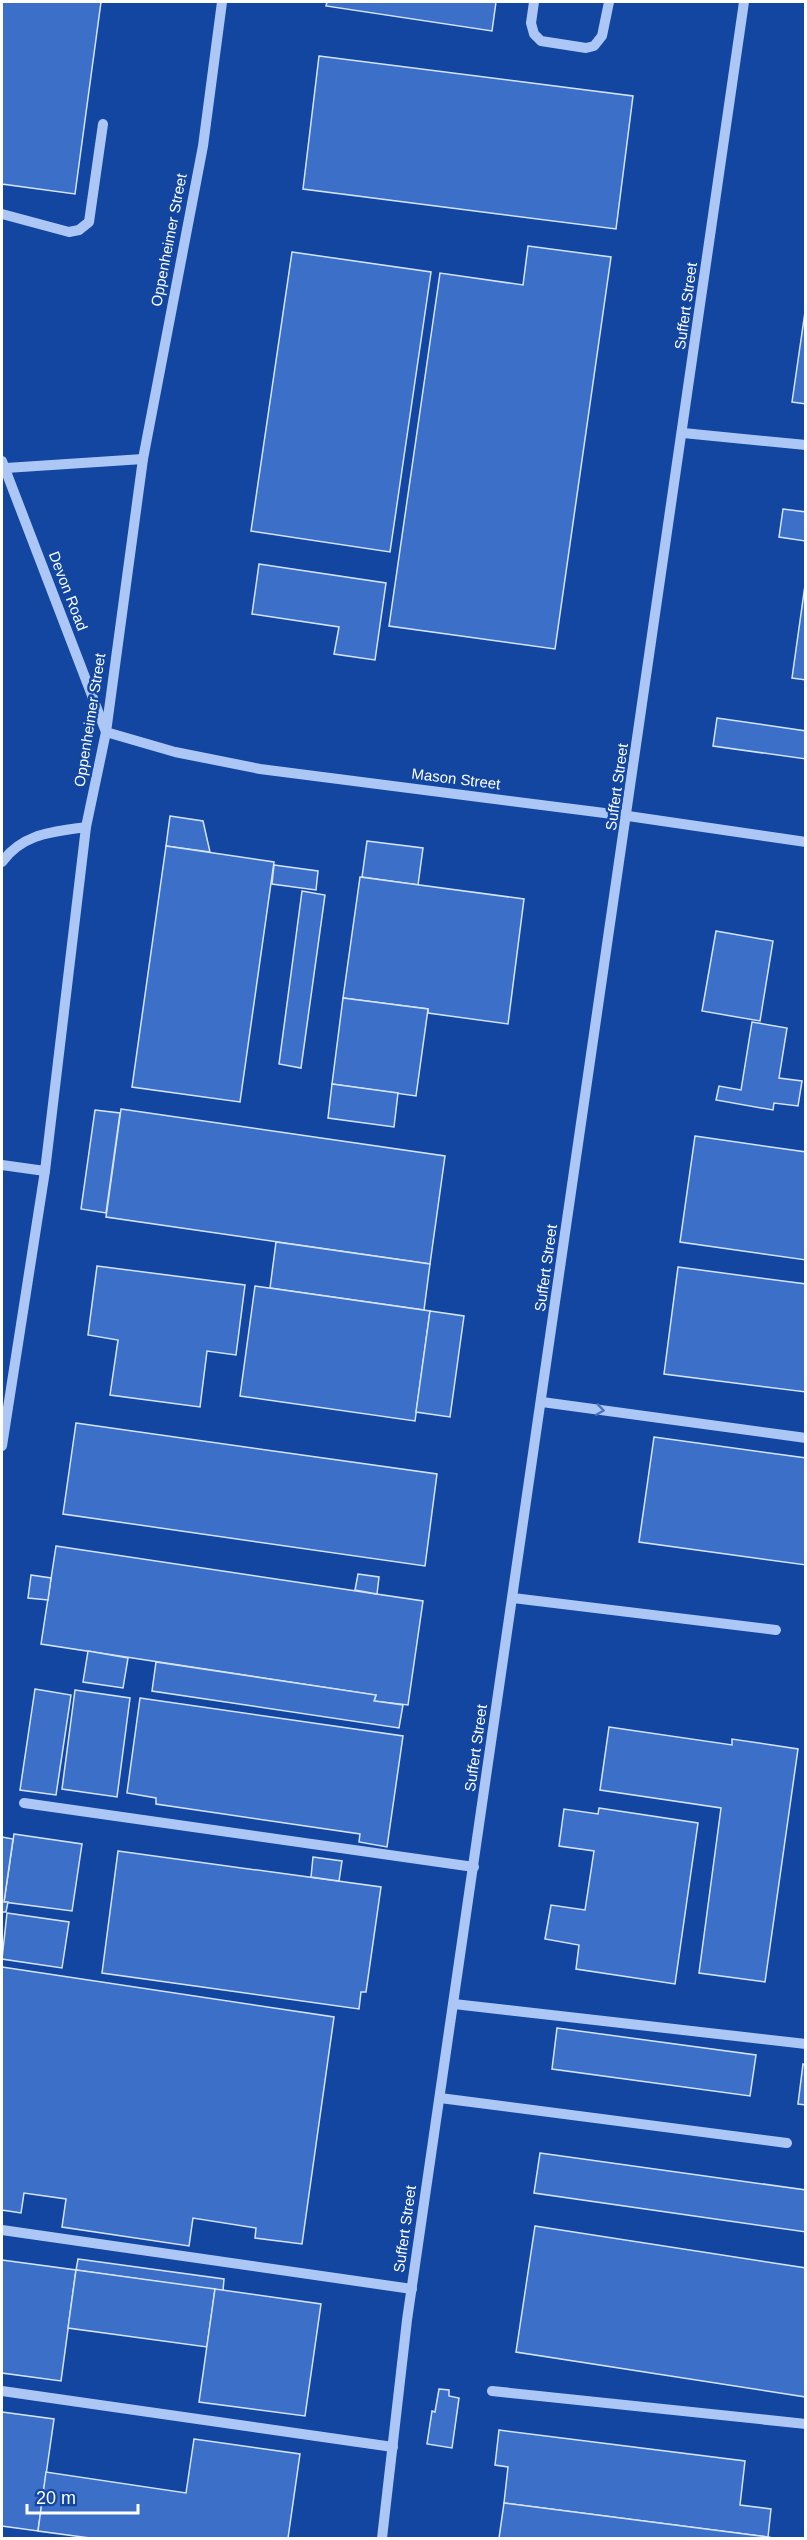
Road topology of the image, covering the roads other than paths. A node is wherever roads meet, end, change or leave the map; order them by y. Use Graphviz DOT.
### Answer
graph roads {
  1 [pos="222,2"];
  2 [pos="534,2"];
  3 [pos="609,2"];
  4 [pos="744,2"];
  5 [pos="103,124"];
  6 [pos="2,214"];
  7 [pos="683,433"];
  8 [pos="806,445"];
  9 [pos="143,459"];
  10 [pos="4,465"];
  11 [pos="106,732"];
  12 [pos="628,816"];
  13 [pos="87,827"];
  14 [pos="806,842"];
  15 [pos="2,862"];
  16 [pos="2,1165"];
  17 [pos="45,1171"];
  18 [pos="542,1402"];
  19 [pos="806,1438"];
  20 [pos="2,1446"];
  21 [pos="513,1598"];
  22 [pos="776,1630"];
  23 [pos="24,1803"];
  24 [pos="474,1867"];
  25 [pos="454,2004"];
  26 [pos="806,2044"];
  27 [pos="440,2098"];
  28 [pos="787,2143"];
  29 [pos="2,2230"];
  30 [pos="412,2289"];
  31 [pos="2,2391"];
  32 [pos="492,2391"];
  33 [pos="806,2424"];
  34 [pos="393,2447"];
  35 [pos="382,2538"];
  1 -- 9 [label="street, Oppenheimer Street"];
  2 -- 3 [label="street"];
  4 -- 7 [label="street, Suffert Street"];
  5 -- 6 [label="street"];
  7 -- 8 [label="street"];
  7 -- 12 [label="street, Suffert Street"];
  9 -- 10 [label="street"];
  9 -- 11 [label="street, Oppenheimer Street"];
  10 -- 11 [label="street, Devon Road"];
  11 -- 12 [label="street, Mason Street"];
  11 -- 13 [label="street, Oppenheimer Street"];
  12 -- 14 [label="street, Mason Street"];
  12 -- 18 [label="street, Suffert Street"];
  13 -- 15 [label="street"];
  13 -- 17 [label="street, Oppenheimer Street"];
  16 -- 17 [label="street"];
  17 -- 20 [label="street, Oppenheimer Street"];
  18 -- 19 [label="street, one-way"];
  18 -- 21 [label="street, Suffert Street"];
  21 -- 22 [label="street"];
  21 -- 24 [label="street, Suffert Street"];
  23 -- 24 [label="street"];
  24 -- 25 [label="street, Suffert Street"];
  25 -- 26 [label="street"];
  25 -- 27 [label="street, Suffert Street"];
  27 -- 28 [label="street"];
  27 -- 30 [label="street, Suffert Street"];
  29 -- 30 [label="street"];
  30 -- 34 [label="street, Suffert Street"];
  31 -- 34 [label="street"];
  32 -- 33 [label="street"];
  34 -- 35 [label="street, Suffert Street"];
}
